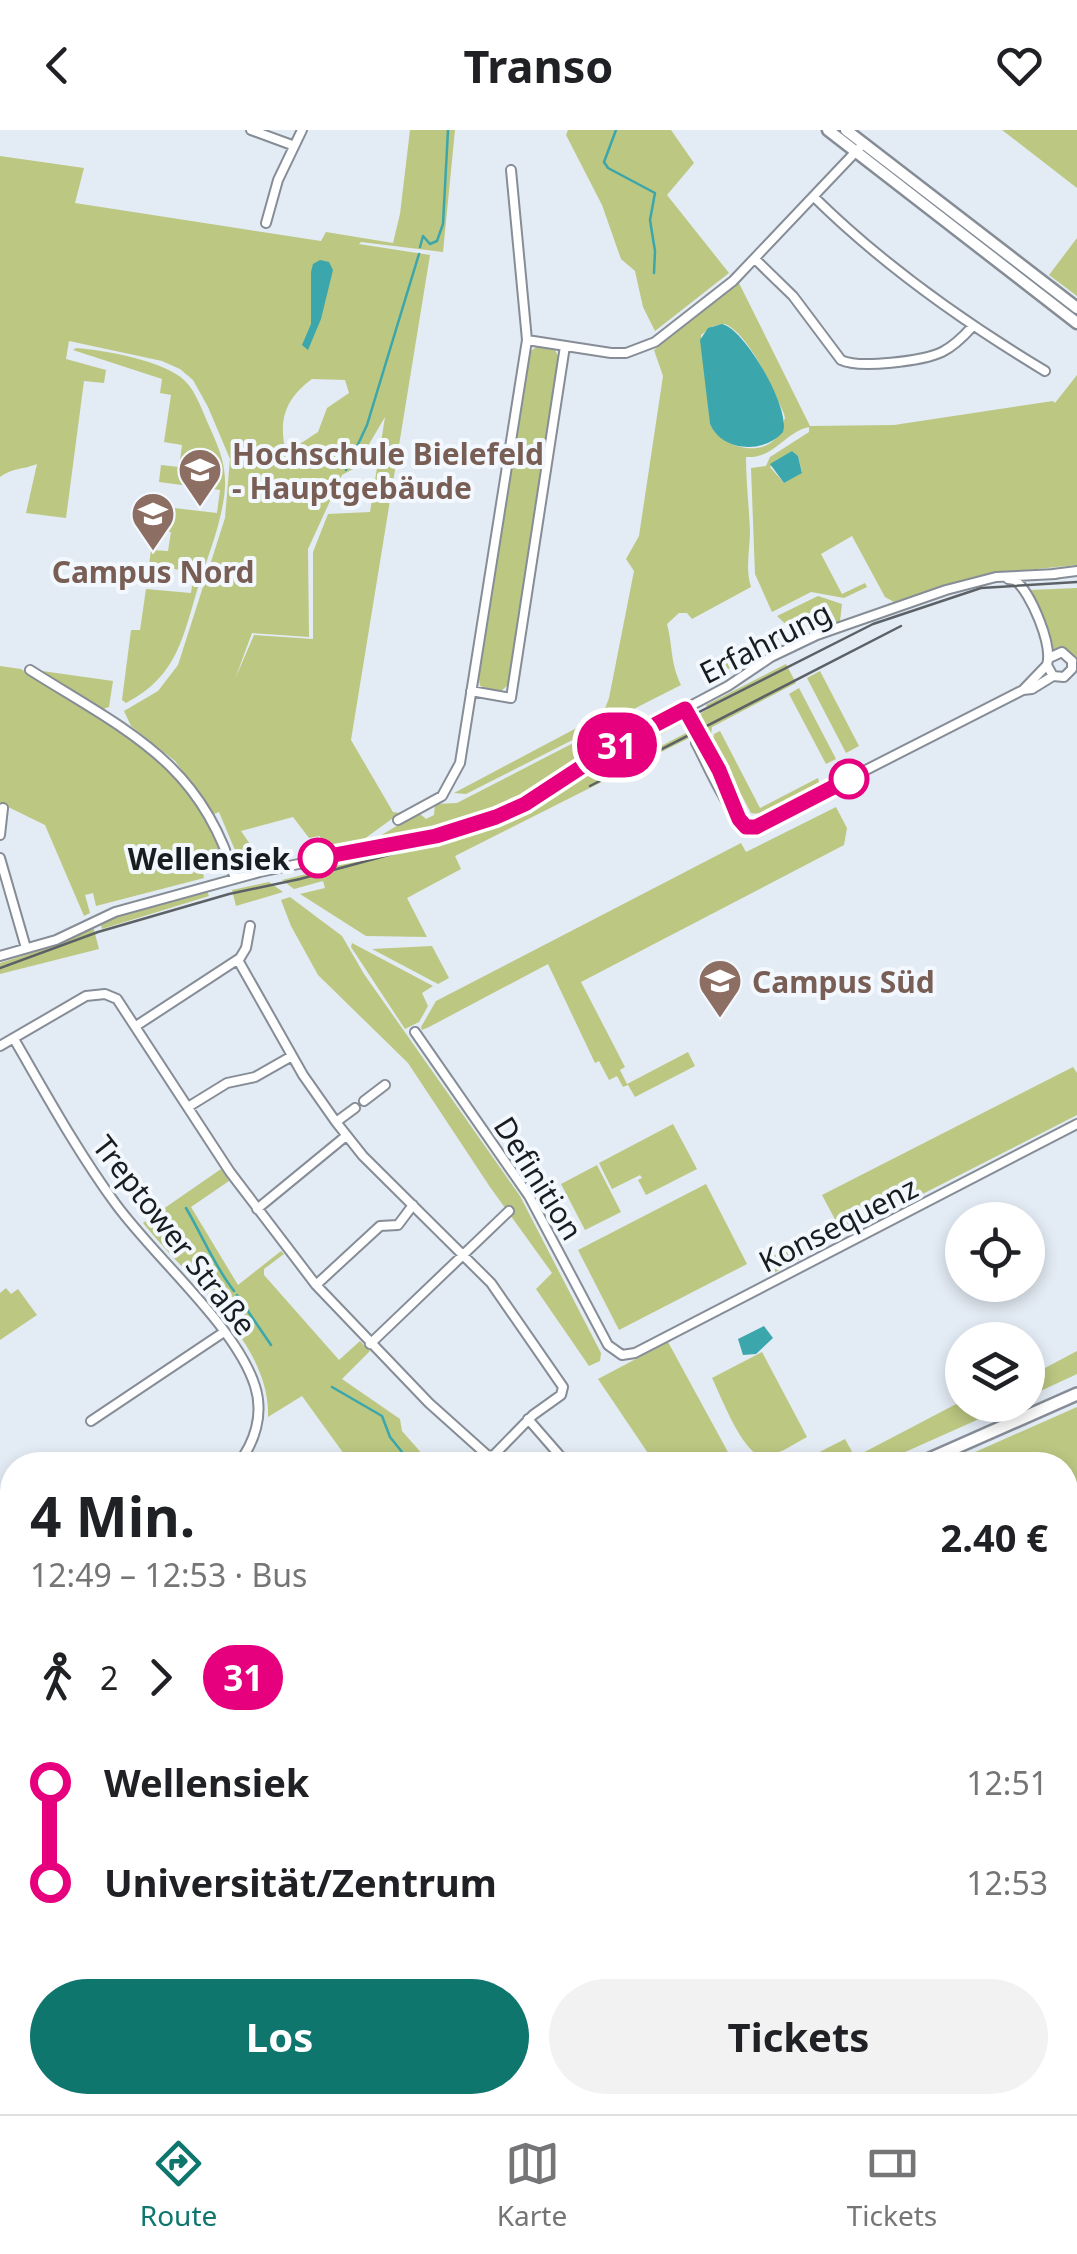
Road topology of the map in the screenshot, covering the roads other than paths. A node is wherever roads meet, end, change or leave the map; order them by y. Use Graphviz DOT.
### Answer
graph roads {
  1 [pos="251,130"];
  2 [pos="302,130"];
  3 [pos="828,130"];
  4 [pos="846,130"];
  5 [pos="292,145"];
  6 [pos="860,148"];
  7 [pos="511,170"];
  8 [pos="814,197"];
  9 [pos="266,223"];
  10 [pos="755,259"];
  11 [pos="1077,308"];
  12 [pos="1077,322"];
  13 [pos="972,327"];
  14 [pos="527,340"];
  15 [pos="565,346"];
  16 [pos="1045,371"];
  17 [pos="1077,572"];
  18 [pos="1056,574"];
  19 [pos="989,580"];
  20 [pos="1024,588"];
  21 [pos="1075,660"];
  22 [pos="1048,662"];
  23 [pos="30,670"];
  24 [pos="1053,676"];
  25 [pos="1023,690"];
  26 [pos="472,691"];
  27 [pos="685,709"];
  28 [pos="3,808"];
  29 [pos="398,820"];
  30 [pos="0,835"];
  31 [pos="0,858"];
  32 [pos="235,879"];
  33 [pos="250,926"];
  34 [pos="26,948"];
  35 [pos="0,956"];
  36 [pos="238,960"];
  37 [pos="136,1026"];
  38 [pos="415,1032"];
  39 [pos="14,1038"];
  40 [pos="0,1046"];
  41 [pos="292,1056"];
  42 [pos="384,1086"];
  43 [pos="188,1108"];
  44 [pos="336,1122"];
  45 [pos="1077,1124"];
  46 [pos="346,1136"];
  47 [pos="414,1205"];
  48 [pos="257,1209"];
  49 [pos="509,1211"];
  50 [pos="464,1254"];
  51 [pos="316,1285"];
  52 [pos="224,1332"];
  53 [pos="370,1344"];
  54 [pos="617,1353"];
  55 [pos="1077,1394"];
  56 [pos="528,1419"];
  57 [pos="91,1420"];
  58 [pos="245,1452"];
  59 [pos="485,1452"];
  60 [pos="498,1452"];
  61 [pos="557,1452"];
  62 [pos="945,1452"];
  1 -- 5 [label="street"];
  2 -- 5 [label="street"];
  3 -- 6 [label="street"];
  4 -- 6 [label="street"];
  5 -- 9 [label="street"];
  6 -- 8 [label="street"];
  6 -- 11 [label="street"];
  6 -- 12 [label="street"];
  7 -- 14 [label="street"];
  8 -- 10 [label="street"];
  8 -- 13 [label="street"];
  10 -- 13 [label="street"];
  10 -- 15 [label="street"];
  13 -- 16 [label="street"];
  14 -- 15 [label="street"];
  14 -- 26 [label="street"];
  15 -- 26 [label="street"];
  17 -- 18 [label="street, Erfahrung"];
  18 -- 19 [label="street, Erfahrung"];
  18 -- 20 [label="street"];
  19 -- 20 [label="street"];
  19 -- 27 [label="street, Erfahrung"];
  20 -- 22 [label="street"];
  21 -- 22 [label="street"];
  21 -- 24 [label="street"];
  22 -- 24 [label="street"];
  22 -- 25 [label="street"];
  23 -- 32 [label="street"];
  24 -- 25 [label="street"];
  25 -- 27 [label="street"];
  26 -- 29 [label="street"];
  27 -- 32 [label="street, Erfahrung"];
  28 -- 30 [label="street"];
  31 -- 34 [label="street"];
  32 -- 34 [label="street, Erfahrung"];
  33 -- 36 [label="street"];
  34 -- 35 [label="street, Erfahrung"];
  36 -- 37 [label="street"];
  36 -- 41 [label="street"];
  37 -- 39 [label="street"];
  37 -- 43 [label="street"];
  38 -- 54 [label="street, Definition"];
  39 -- 40 [label="street"];
  39 -- 52 [label="street, Treptower Straße"];
  41 -- 43 [label="street"];
  41 -- 44 [label="street"];
  42 -- 44 [label="street"];
  43 -- 48 [label="street"];
  44 -- 46 [label="street"];
  45 -- 54 [label="street, Konsequenz"];
  46 -- 47 [label="street"];
  46 -- 48 [label="street"];
  47 -- 50 [label="street"];
  47 -- 51 [label="street"];
  48 -- 51 [label="street"];
  49 -- 50 [label="street"];
  50 -- 53 [label="street"];
  50 -- 56 [label="street"];
  51 -- 53 [label="street"];
  52 -- 57 [label="street"];
  52 -- 58 [label="street, Treptower Straße"];
  53 -- 59 [label="street"];
  55 -- 62 [label="main road"];
  56 -- 60 [label="street"];
  56 -- 61 [label="street"];
}
